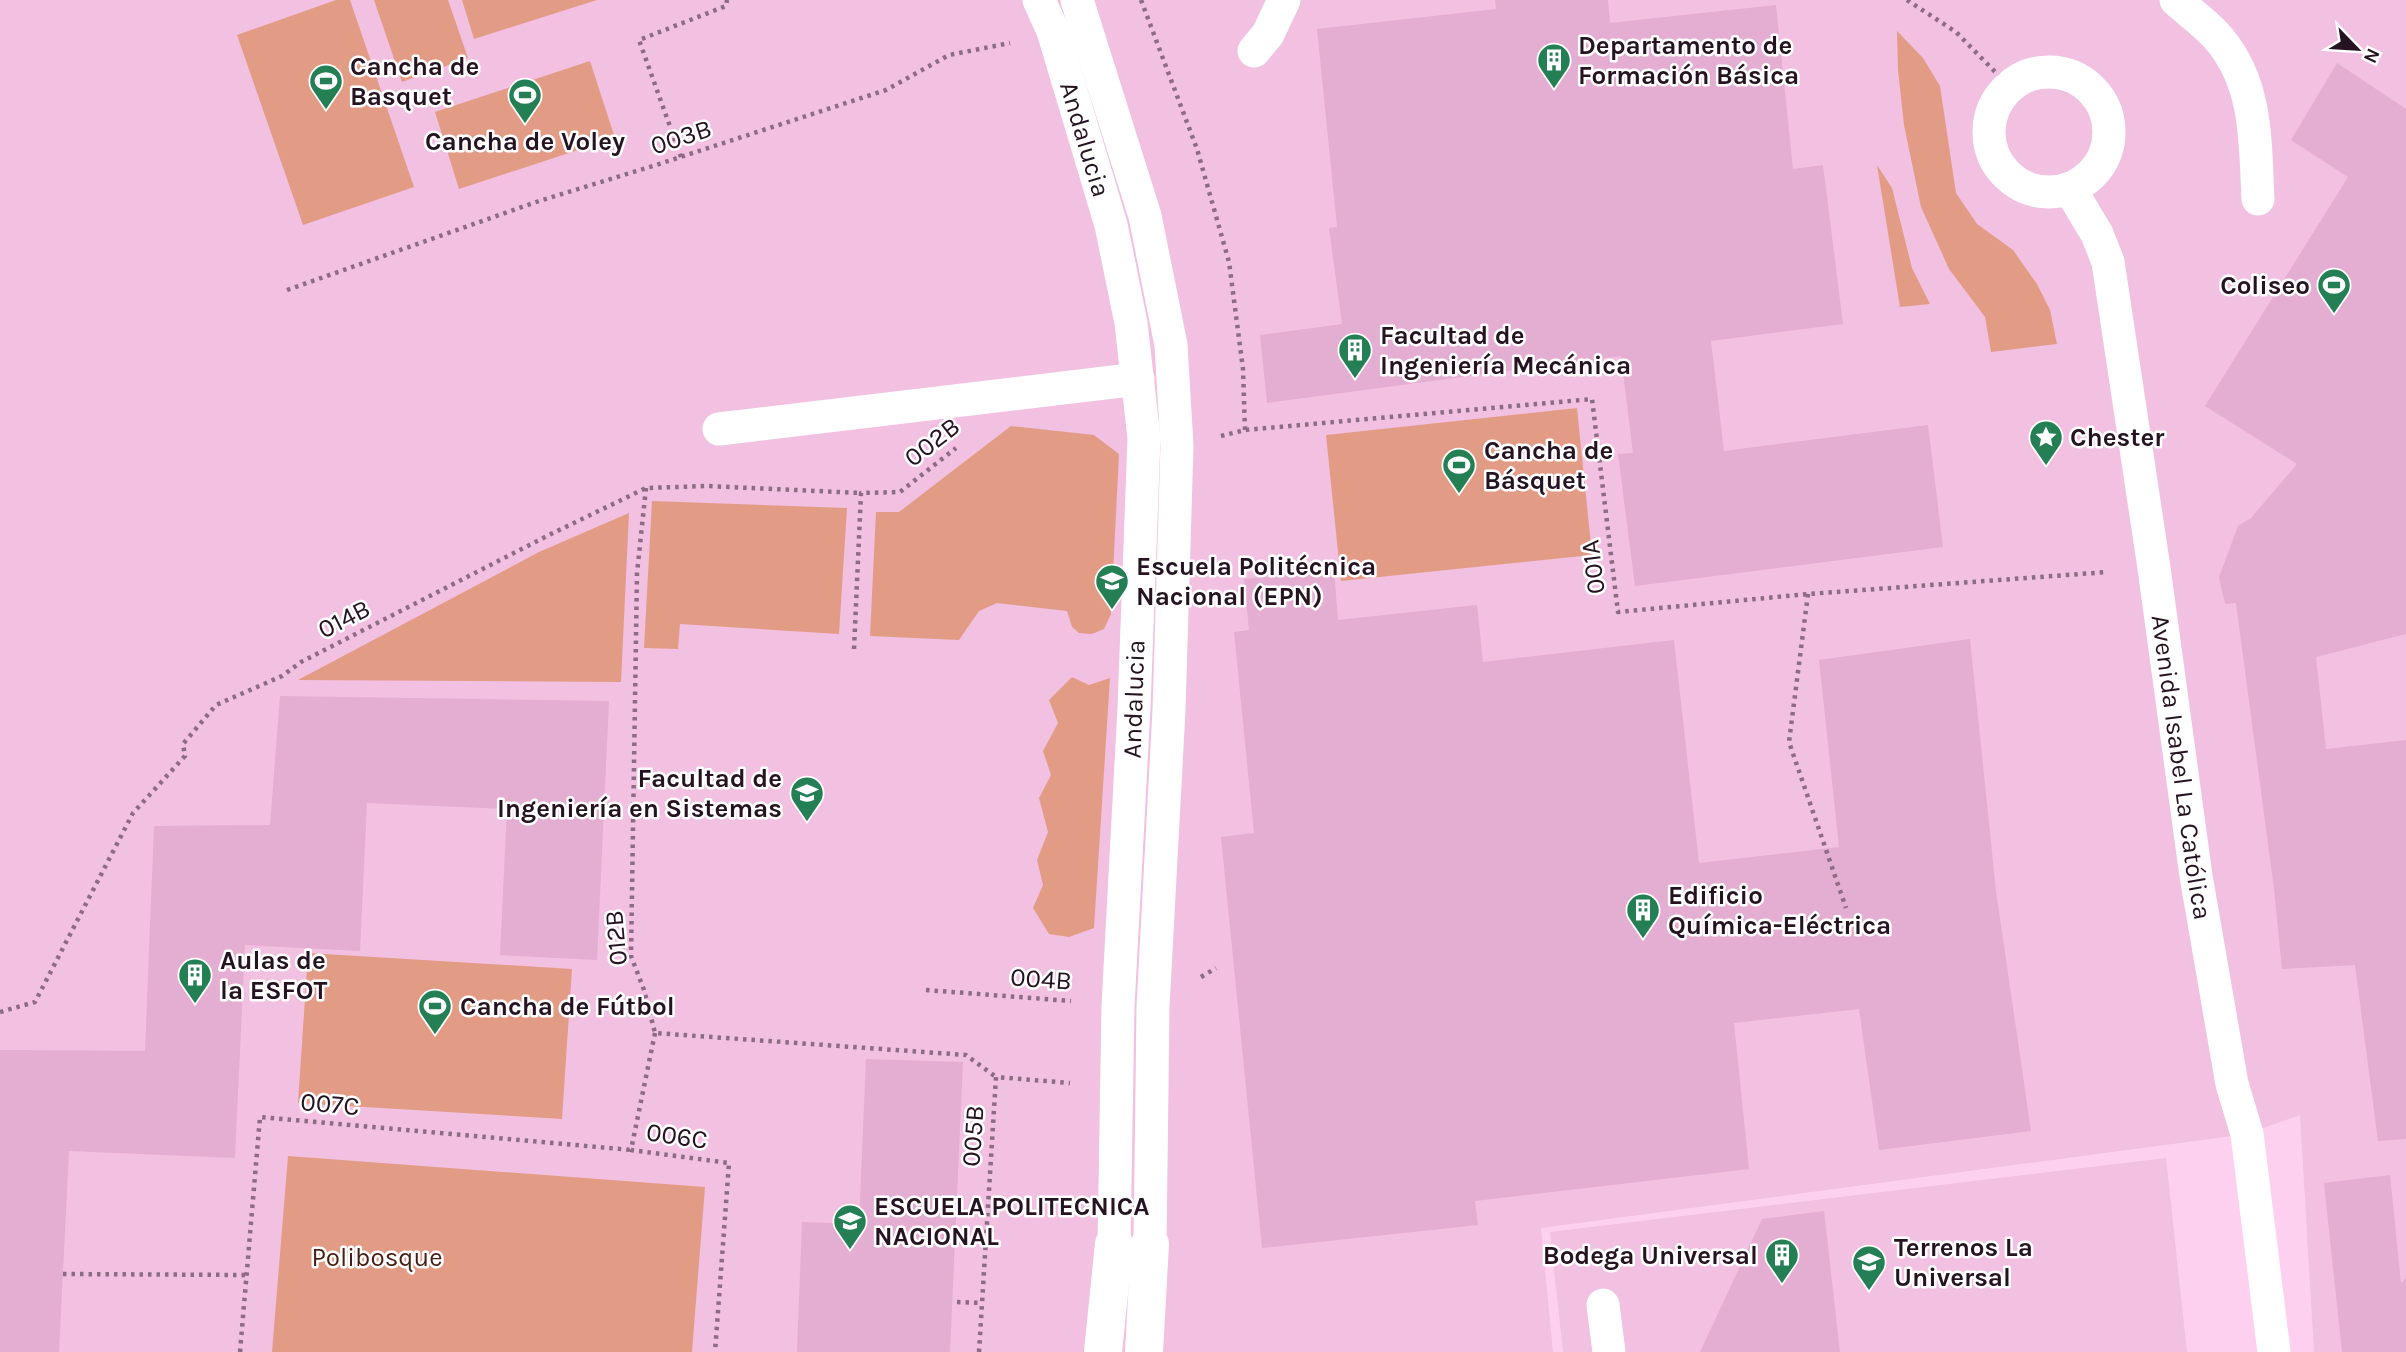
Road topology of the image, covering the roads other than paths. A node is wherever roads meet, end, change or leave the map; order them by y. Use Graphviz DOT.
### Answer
graph roads {
  1 [pos="1039,0"];
  2 [pos="1077,0"];
  3 [pos="1284,0"];
  4 [pos="2176,0"];
  5 [pos="1254,51"];
  6 [pos="2070,189"];
  7 [pos="2258,199"];
  8 [pos="1138,379"];
  9 [pos="719,429"];
  10 [pos="1132,1244"];
  11 [pos="1110,1293"];
  12 [pos="1147,1298"];
  13 [pos="1603,1305"];
  14 [pos="1104,1352"];
  15 [pos="1144,1352"];
  16 [pos="1609,1352"];
  17 [pos="2274,1352"];
  1 -- 8 [label="lane, Andalucia"];
  2 -- 10 [label="lane, Andalucia"];
  3 -- 5 [label="lane"];
  4 -- 7 [label="lane"];
  6 -- 6 [label="lane"];
  6 -- 17 [label="lane, Avenida Isabel La Católica"];
  8 -- 9 [label="lane"];
  8 -- 10 [label="lane, Andalucia"];
  10 -- 11 [label="street"];
  10 -- 12 [label="street"];
  11 -- 12 [label="street"];
  11 -- 14 [label="street"];
  12 -- 15 [label="street"];
  13 -- 16 [label="lane"];
}
